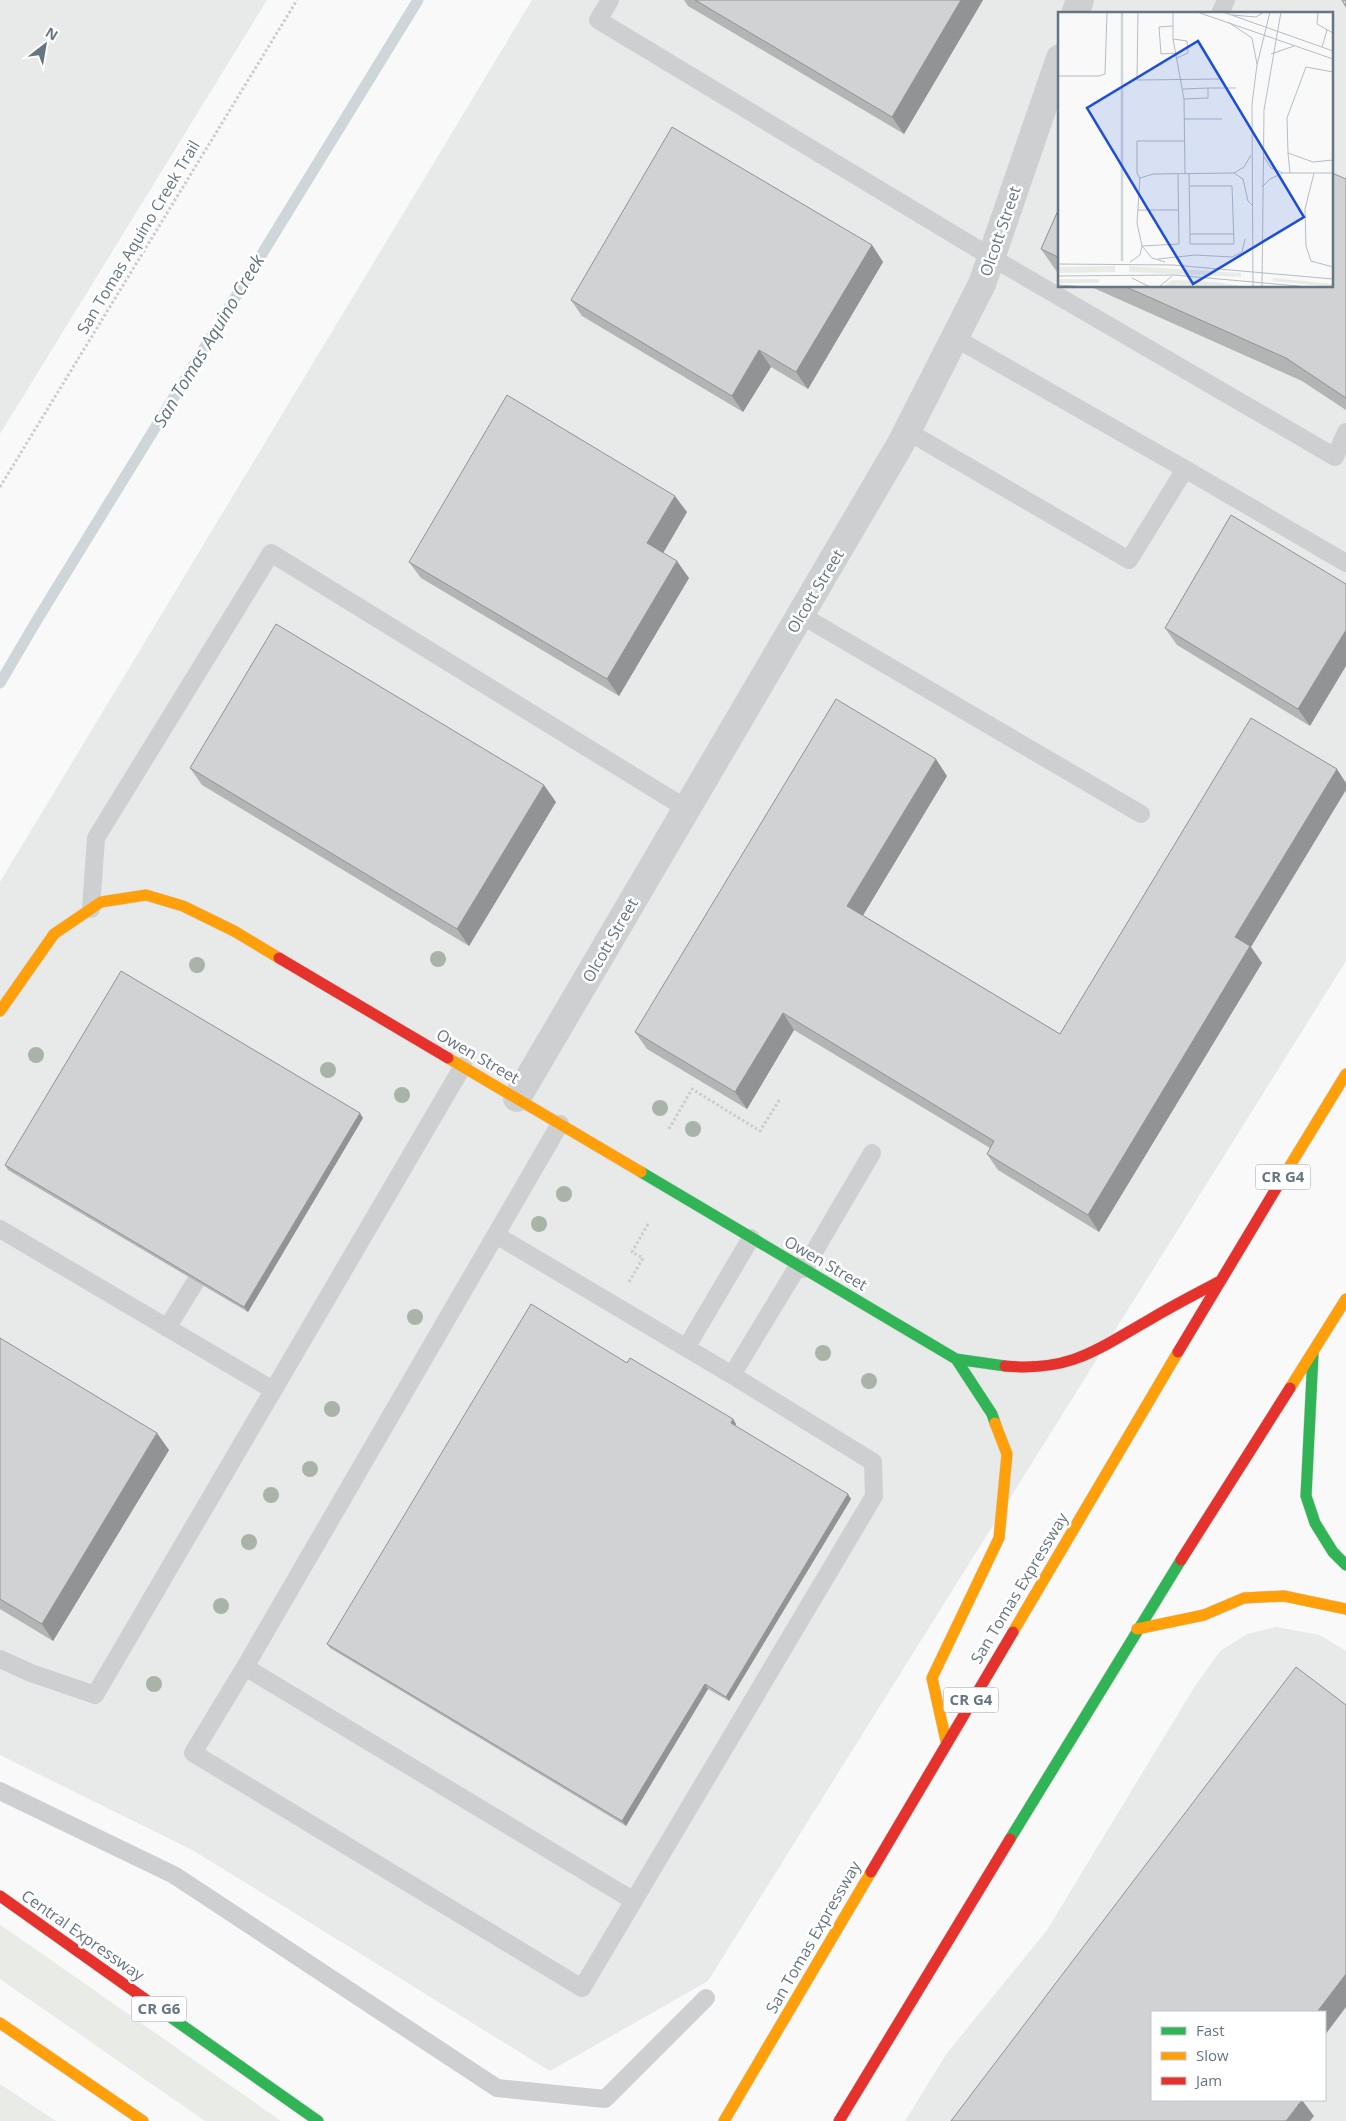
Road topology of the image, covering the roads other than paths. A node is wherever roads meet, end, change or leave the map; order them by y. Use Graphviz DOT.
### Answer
graph roads {
  1 [pos="610,0"];
  2 [pos="1080,0"];
  3 [pos="1226,0"];
  4 [pos="1076,12"];
  5 [pos="1221,12"];
  6 [pos="1058,64"];
  7 [pos="991,258"];
  8 [pos="954,338"];
  9 [pos="907,431"];
  10 [pos="1346,432"];
  11 [pos="1185,469"];
  12 [pos="1346,563"];
  13 [pos="801,614"];
  14 [pos="687,809"];
  15 [pos="1140,814"];
  16 [pos="91,909"];
  17 [pos="0,1011"];
  18 [pos="463,1066"];
  19 [pos="1346,1074"];
  20 [pos="518,1098"];
  21 [pos="560,1124"];
  22 [pos="872,1153"];
  23 [pos="0,1229"];
  24 [pos="496,1235"];
  25 [pos="751,1238"];
  26 [pos="801,1268"];
  27 [pos="1220,1280"];
  28 [pos="196,1281"];
  29 [pos="1346,1300"];
  30 [pos="167,1328"];
  31 [pos="686,1348"];
  32 [pos="1313,1353"];
  33 [pos="956,1359"];
  34 [pos="732,1375"];
  35 [pos="273,1390"];
  36 [pos="1346,1566"];
  37 [pos="1346,1609"];
  38 [pos="1137,1629"];
  39 [pos="0,1659"];
  40 [pos="245,1667"];
  41 [pos="946,1742"];
  42 [pos="0,1791"];
  43 [pos="0,1896"];
  44 [pos="634,1901"];
  45 [pos="706,1998"];
  46 [pos="0,2023"];
  47 [pos="143,2121"];
  48 [pos="318,2121"];
  49 [pos="724,2121"];
  50 [pos="839,2121"];
  1 -- 7 [label="lane"];
  2 -- 4 [label="street"];
  3 -- 5 [label="lane"];
  6 -- 7 [label="street, Olcott Street"];
  7 -- 8 [label="street, Olcott Street"];
  7 -- 10 [label="lane"];
  8 -- 9 [label="street, Olcott Street"];
  8 -- 11 [label="lane"];
  9 -- 11 [label="lane"];
  9 -- 13 [label="street, Olcott Street"];
  11 -- 12 [label="lane"];
  13 -- 14 [label="street, Olcott Street"];
  13 -- 15 [label="lane"];
  14 -- 16 [label="lane"];
  14 -- 20 [label="street, Olcott Street"];
  16 -- 17 [label="highway, Owen Street"];
  16 -- 18 [label="highway, Owen Street"];
  18 -- 20 [label="highway, Owen Street"];
  18 -- 35 [label="lane"];
  19 -- 27 [label="highway, San Tomas Expressway / CR G4"];
  20 -- 21 [label="highway, Owen Street"];
  21 -- 24 [label="lane"];
  21 -- 25 [label="highway, Owen Street"];
  22 -- 26 [label="lane"];
  23 -- 30 [label="lane"];
  24 -- 31 [label="lane"];
  24 -- 40 [label="lane"];
  25 -- 26 [label="highway, Owen Street"];
  25 -- 31 [label="lane"];
  26 -- 33 [label="highway, Owen Street"];
  26 -- 34 [label="lane"];
  27 -- 33 [label="highway"];
  27 -- 41 [label="highway, San Tomas Expressway / CR G4"];
  28 -- 30 [label="lane"];
  29 -- 32 [label="highway"];
  30 -- 35 [label="lane"];
  31 -- 34 [label="lane"];
  32 -- 36 [label="highway"];
  32 -- 38 [label="highway"];
  33 -- 41 [label="highway"];
  34 -- 44 [label="lane"];
  35 -- 39 [label="lane"];
  37 -- 38 [label="highway"];
  38 -- 50 [label="highway"];
  40 -- 44 [label="lane"];
  40 -- 44 [label="lane"];
  41 -- 49 [label="highway, San Tomas Expressway / CR G4"];
  42 -- 45 [label="lane"];
  43 -- 48 [label="highway, Central Expressway / CR G6"];
  46 -- 47 [label="highway"];
}
